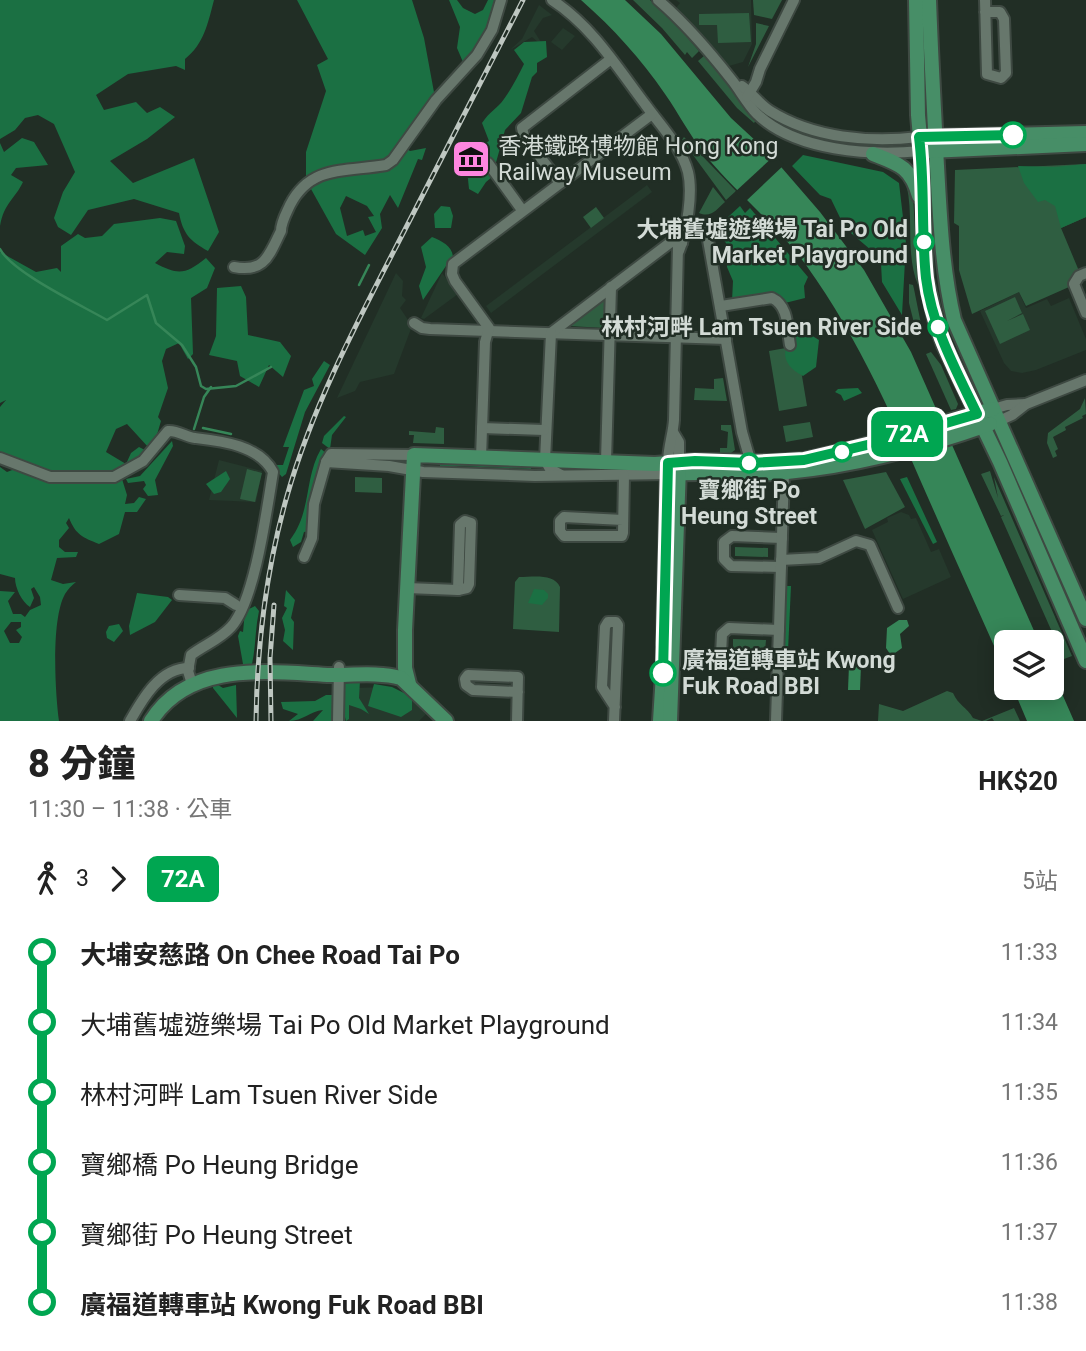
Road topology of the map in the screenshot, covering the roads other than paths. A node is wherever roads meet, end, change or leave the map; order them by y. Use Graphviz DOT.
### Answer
graph roads {
  1 [pos="500,0"];
  2 [pos="551,0"];
  3 [pos="658,0"];
  4 [pos="916,0"];
  5 [pos="929,0"];
  6 [pos="795,1"];
  7 [pos="985,6"];
  8 [pos="611,59"];
  9 [pos="745,93"];
  10 [pos="652,114"];
  11 [pos="1086,133"];
  12 [pos="936,143"];
  13 [pos="920,144"];
  14 [pos="1086,144"];
  15 [pos="873,153"];
  16 [pos="488,163"];
  17 [pos="559,183"];
  18 [pos="689,194"];
  19 [pos="522,210"];
  20 [pos="924,211"];
  21 [pos="684,228"];
  22 [pos="679,245"];
  23 [pos="234,267"];
  24 [pos="1086,273"];
  25 [pos="611,287"];
  26 [pos="721,306"];
  27 [pos="1085,310"];
  28 [pos="414,323"];
  29 [pos="488,332"];
  30 [pos="551,332"];
  31 [pos="611,335"];
  32 [pos="677,338"];
  33 [pos="726,340"];
  34 [pos="790,345"];
  35 [pos="1086,380"];
  36 [pos="996,415"];
  37 [pos="973,422"];
  38 [pos="482,428"];
  39 [pos="544,430"];
  40 [pos="890,446"];
  41 [pos="414,455"];
  42 [pos="0,458"];
  43 [pos="481,458"];
  44 [pos="545,460"];
  45 [pos="606,461"];
  46 [pos="326,462"];
  47 [pos="748,463"];
  48 [pos="674,468"];
  49 [pos="413,470"];
  50 [pos="784,472"];
  51 [pos="561,475"];
  52 [pos="624,475"];
  53 [pos="623,520"];
  54 [pos="782,538"];
  55 [pos="304,558"];
  56 [pos="781,564"];
  57 [pos="407,587"];
  58 [pos="458,590"];
  59 [pos="179,595"];
  60 [pos="236,605"];
  61 [pos="898,608"];
  62 [pos="1086,619"];
  63 [pos="779,630"];
  64 [pos="406,656"];
  65 [pos="1086,661"];
  66 [pos="778,662"];
  67 [pos="339,671"];
  68 [pos="190,676"];
  69 [pos="409,684"];
  70 [pos="518,692"];
  71 [pos="615,707"];
  72 [pos="130,721"];
  73 [pos="142,721"];
  74 [pos="151,721"];
  75 [pos="338,721"];
  76 [pos="446,721"];
  77 [pos="517,721"];
  78 [pos="614,721"];
  79 [pos="660,721"];
  80 [pos="670,721"];
  81 [pos="776,721"];
  1 -- 23 [label="street"];
  2 -- 8 [label="street"];
  3 -- 9 [label="street"];
  4 -- 13 [label="main road"];
  5 -- 12 [label="main road"];
  6 -- 9 [label="street"];
  7 -- 7 [label="street"];
  8 -- 10 [label="street"];
  8 -- 17 [label="street"];
  9 -- 13 [label="street"];
  9 -- 15 [label="street"];
  10 -- 17 [label="street"];
  10 -- 18 [label="street"];
  11 -- 12 [label="main road"];
  12 -- 13 [label="main road"];
  12 -- 14 [label="main road"];
  12 -- 36 [label="main road"];
  13 -- 15 [label="street"];
  13 -- 20 [label="main road"];
  15 -- 20 [label="main road"];
  16 -- 19 [label="street"];
  17 -- 19 [label="street"];
  18 -- 21 [label="street"];
  18 -- 22 [label="street"];
  19 -- 29 [label="street"];
  20 -- 37 [label="main road"];
  21 -- 22 [label="street"];
  21 -- 26 [label="street"];
  22 -- 25 [label="street"];
  22 -- 32 [label="street"];
  24 -- 27 [label="street"];
  25 -- 30 [label="street"];
  25 -- 31 [label="street"];
  26 -- 33 [label="street"];
  26 -- 34 [label="street"];
  28 -- 29 [label="street"];
  29 -- 30 [label="street"];
  29 -- 38 [label="street"];
  30 -- 31 [label="street"];
  30 -- 39 [label="street"];
  31 -- 32 [label="street"];
  31 -- 45 [label="street"];
  32 -- 33 [label="street"];
  32 -- 48 [label="street"];
  33 -- 47 [label="street"];
  35 -- 36 [label="street"];
  36 -- 37 [label="main road"];
  36 -- 62 [label="main road"];
  37 -- 40 [label="main road"];
  37 -- 65 [label="main road"];
  38 -- 39 [label="street"];
  38 -- 43 [label="street"];
  39 -- 44 [label="street"];
  40 -- 47 [label="main road"];
  40 -- 50 [label="main road"];
  41 -- 43 [label="main road"];
  41 -- 46 [label="street"];
  41 -- 49 [label="main road"];
  42 -- 68 [label="street"];
  43 -- 44 [label="main road"];
  44 -- 45 [label="main road"];
  44 -- 51 [label="street"];
  45 -- 48 [label="main road"];
  46 -- 49 [label="street"];
  46 -- 55 [label="street"];
  47 -- 48 [label="main road"];
  48 -- 50 [label="main road"];
  48 -- 52 [label="street"];
  48 -- 79 [label="main road"];
  48 -- 80 [label="main road"];
  49 -- 51 [label="street"];
  49 -- 57 [label="main road"];
  50 -- 54 [label="street"];
  51 -- 52 [label="street"];
  52 -- 53 [label="street"];
  53 -- 53 [label="street"];
  54 -- 56 [label="street"];
  54 -- 56 [label="street"];
  56 -- 61 [label="street"];
  56 -- 63 [label="street"];
  57 -- 58 [label="street"];
  57 -- 64 [label="main road"];
  58 -- 58 [label="street"];
  59 -- 60 [label="street"];
  63 -- 66 [label="street"];
  63 -- 66 [label="street"];
  64 -- 67 [label="main road"];
  64 -- 69 [label="main road"];
  66 -- 81 [label="street"];
  67 -- 68 [label="main road"];
  67 -- 69 [label="main road"];
  67 -- 75 [label="street"];
  68 -- 72 [label="street"];
  68 -- 73 [label="main road"];
  68 -- 74 [label="main road"];
  69 -- 76 [label="main road"];
  70 -- 77 [label="street"];
  71 -- 71 [label="street"];
  71 -- 78 [label="street"];
}
